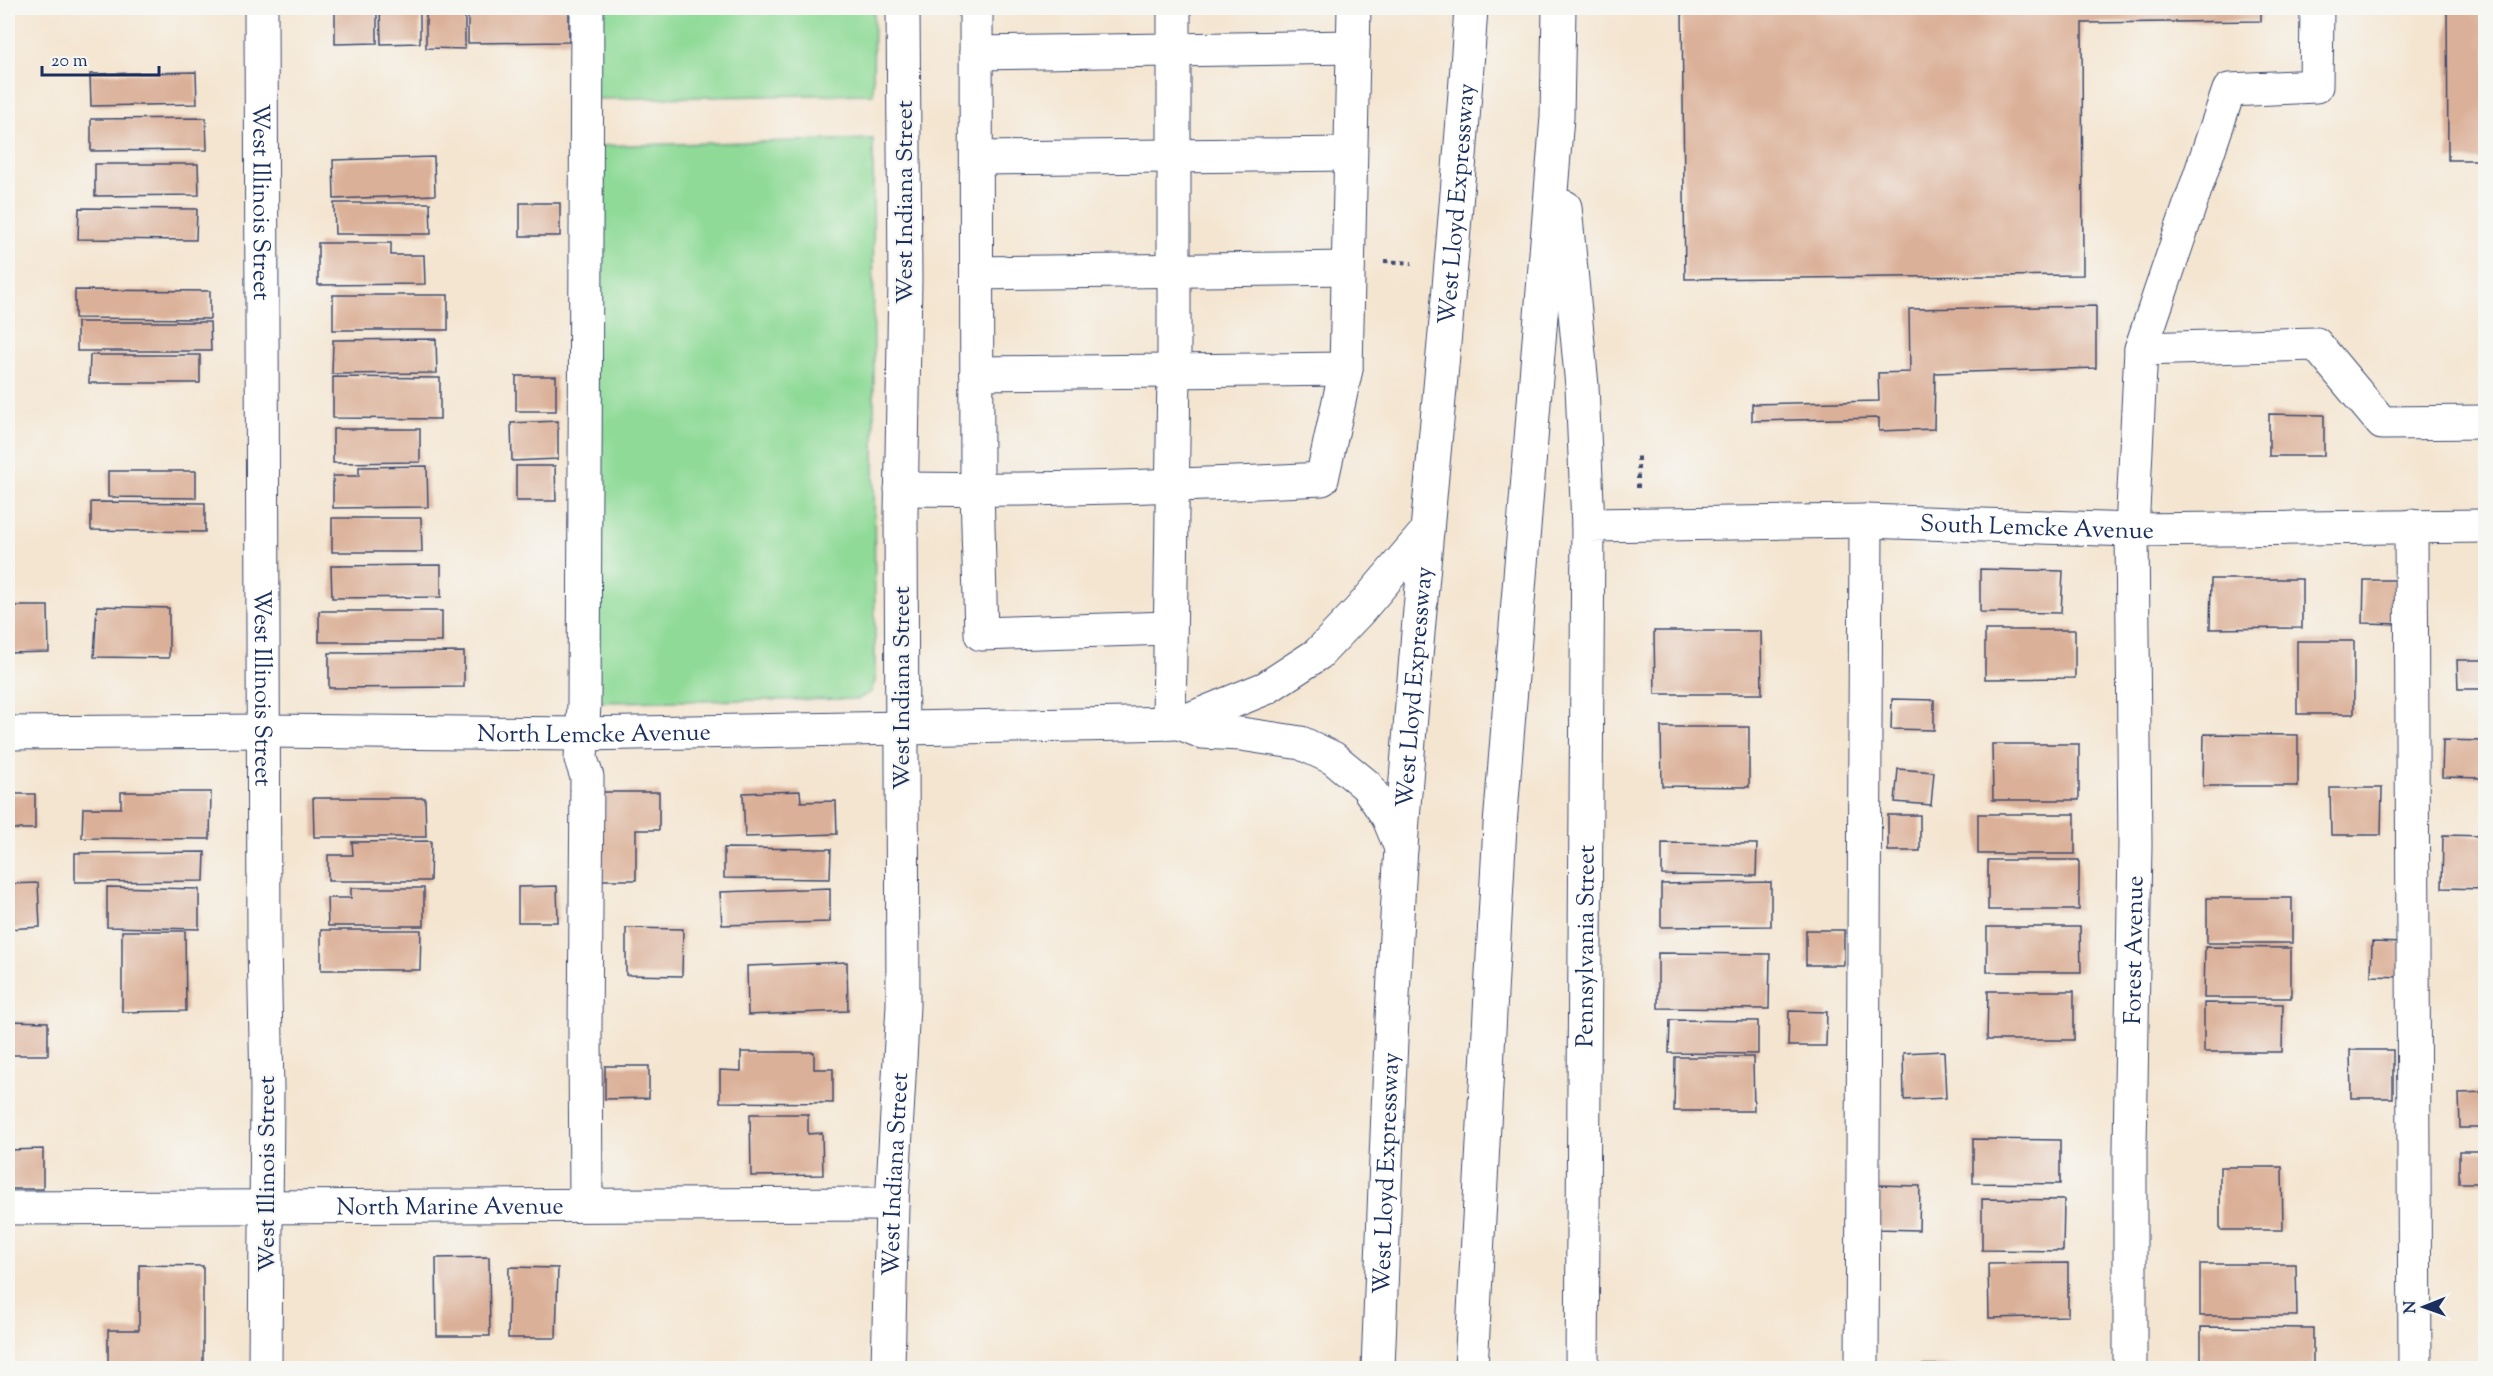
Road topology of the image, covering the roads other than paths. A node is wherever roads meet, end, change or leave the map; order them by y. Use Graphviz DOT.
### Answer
graph roads {
  1 [pos="261,8"];
  2 [pos="587,8"];
  3 [pos="903,8"];
  4 [pos="976,8"];
  5 [pos="1174,8"];
  6 [pos="1354,8"];
  7 [pos="1472,8"];
  8 [pos="1559,8"];
  9 [pos="2317,8"];
  10 [pos="1353,47"];
  11 [pos="1173,51"];
  12 [pos="976,54"];
  13 [pos="1557,117"];
  14 [pos="1350,154"];
  15 [pos="1173,155"];
  16 [pos="977,158"];
  17 [pos="1363,264"];
  18 [pos="1173,271"];
  19 [pos="977,273"];
  20 [pos="2141,349"];
  21 [pos="1346,369"];
  22 [pos="1174,372"];
  23 [pos="976,373"];
  24 [pos="2486,422"];
  25 [pos="1172,486"];
  26 [pos="901,489"];
  27 [pos="977,490"];
  28 [pos="1866,521"];
  29 [pos="1588,525"];
  30 [pos="2411,526"];
  31 [pos="2486,526"];
  32 [pos="2132,530"];
  33 [pos="1427,531"];
  34 [pos="1170,628"];
  35 [pos="1175,723"];
  36 [pos="902,729"];
  37 [pos="265,731"];
  38 [pos="8,733"];
  39 [pos="581,735"];
  40 [pos="1401,849"];
  41 [pos="586,1204"];
  42 [pos="892,1204"];
  43 [pos="8,1208"];
  44 [pos="265,1209"];
  45 [pos="265,1368"];
  46 [pos="888,1368"];
  47 [pos="1378,1368"];
  48 [pos="1470,1368"];
  49 [pos="1582,1368"];
  50 [pos="1862,1368"];
  51 [pos="2130,1368"];
  52 [pos="2415,1368"];
  1 -- 37 [label="main road, West Illinois Street"];
  2 -- 39 [label="main road"];
  3 -- 26 [label="main road, West Indiana Street"];
  4 -- 12 [label="main road"];
  5 -- 11 [label="main road"];
  6 -- 10 [label="main road"];
  7 -- 33 [label="main road, West Lloyd Expressway"];
  8 -- 13 [label="main road"];
  9 -- 20 [label="main road, Forest Avenue"];
  10 -- 11 [label="main road"];
  10 -- 14 [label="main road"];
  11 -- 12 [label="main road"];
  11 -- 15 [label="main road"];
  12 -- 16 [label="main road"];
  13 -- 29 [label="main road, Pennsylvania Street"];
  13 -- 48 [label="main road"];
  14 -- 15 [label="main road"];
  14 -- 17 [label="main road"];
  15 -- 16 [label="main road"];
  15 -- 18 [label="main road"];
  16 -- 19 [label="main road"];
  17 -- 18 [label="main road"];
  17 -- 21 [label="main road"];
  18 -- 19 [label="main road"];
  18 -- 22 [label="main road"];
  19 -- 23 [label="main road"];
  20 -- 24 [label="main road"];
  20 -- 32 [label="main road, Forest Avenue"];
  21 -- 22 [label="main road"];
  21 -- 25 [label="main road"];
  22 -- 23 [label="main road"];
  22 -- 25 [label="main road"];
  23 -- 27 [label="main road"];
  25 -- 27 [label="main road"];
  25 -- 34 [label="main road"];
  26 -- 27 [label="main road"];
  26 -- 36 [label="main road, West Indiana Street"];
  27 -- 34 [label="main road"];
  28 -- 29 [label="main road, South Lemcke Avenue"];
  28 -- 32 [label="main road, South Lemcke Avenue"];
  28 -- 50 [label="main road"];
  29 -- 49 [label="main road, Pennsylvania Street"];
  30 -- 31 [label="main road, South Lemcke Avenue"];
  30 -- 32 [label="main road, South Lemcke Avenue"];
  30 -- 52 [label="main road"];
  32 -- 51 [label="main road, Forest Avenue"];
  33 -- 35 [label="main road"];
  33 -- 40 [label="main road, West Lloyd Expressway"];
  34 -- 35 [label="main road"];
  35 -- 36 [label="main road, North Lemcke Avenue"];
  35 -- 40 [label="main road"];
  36 -- 39 [label="main road, North Lemcke Avenue"];
  36 -- 42 [label="main road, West Indiana Street"];
  37 -- 38 [label="main road, North Lemcke Avenue"];
  37 -- 39 [label="main road, North Lemcke Avenue"];
  37 -- 44 [label="main road, West Illinois Street"];
  39 -- 41 [label="main road"];
  40 -- 47 [label="main road, West Lloyd Expressway"];
  41 -- 42 [label="main road, North Marine Avenue"];
  41 -- 44 [label="main road, North Marine Avenue"];
  42 -- 46 [label="main road, West Indiana Street"];
  43 -- 44 [label="main road, North Marine Avenue"];
  44 -- 45 [label="main road, West Illinois Street"];
}
